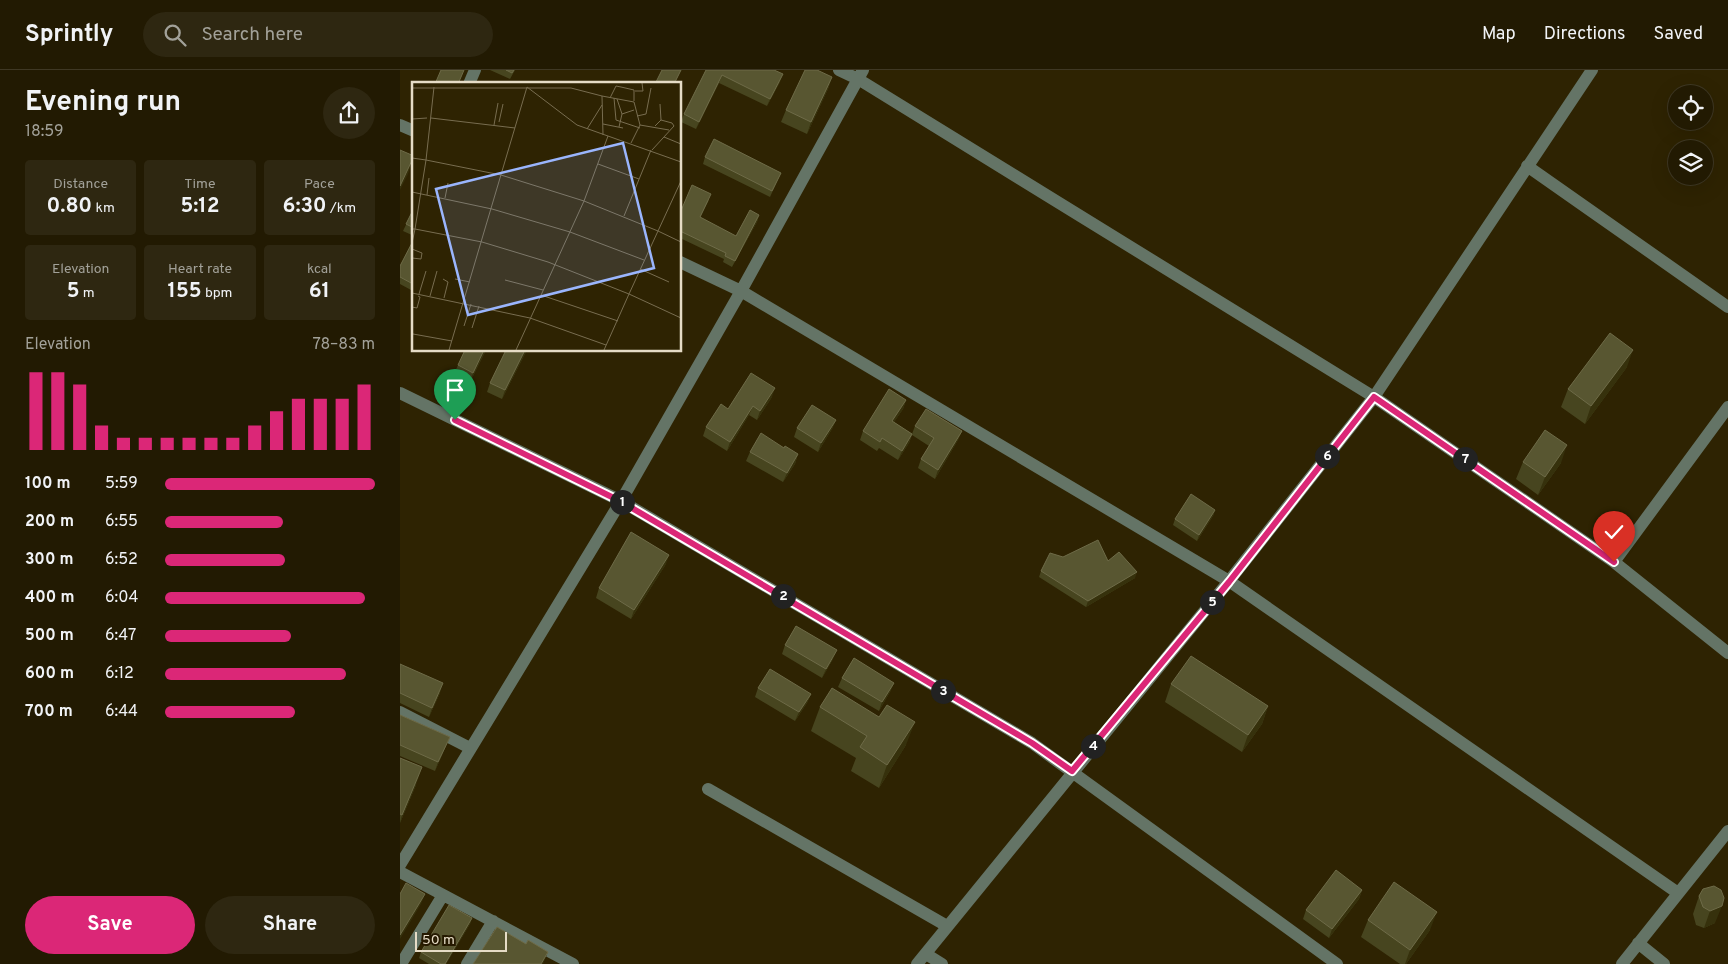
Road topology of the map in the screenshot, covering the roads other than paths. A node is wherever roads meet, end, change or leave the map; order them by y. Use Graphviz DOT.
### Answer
graph roads {
  1 [pos="475,70"];
  2 [pos="839,70"];
  3 [pos="1592,70"];
  4 [pos="860,74"];
  5 [pos="470,82"];
  6 [pos="400,125"];
  7 [pos="412,130"];
  8 [pos="1527,166"];
  9 [pos="681,262"];
  10 [pos="741,291"];
  11 [pos="1728,307"];
  12 [pos="400,394"];
  13 [pos="1374,397"];
  14 [pos="1728,407"];
  15 [pos="620,501"];
  16 [pos="1614,562"];
  17 [pos="1229,582"];
  18 [pos="1728,652"];
  19 [pos="400,712"];
  20 [pos="470,748"];
  21 [pos="1072,771"];
  22 [pos="708,789"];
  23 [pos="1728,831"];
  24 [pos="400,865"];
  25 [pos="400,872"];
  26 [pos="1678,893"];
  27 [pos="443,895"];
  28 [pos="493,921"];
  29 [pos="947,926"];
  30 [pos="1638,943"];
  31 [pos="921,959"];
  32 [pos="403,964"];
  33 [pos="467,964"];
  34 [pos="573,964"];
  35 [pos="942,964"];
  36 [pos="1337,964"];
  37 [pos="1622,964"];
  38 [pos="1664,964"];
  1 -- 5 [label="street"];
  2 -- 4 [label="street"];
  3 -- 8 [label="street"];
  4 -- 10 [label="street"];
  4 -- 13 [label="street"];
  6 -- 7 [label="street"];
  8 -- 11 [label="street"];
  8 -- 13 [label="street"];
  9 -- 10 [label="street"];
  10 -- 15 [label="street"];
  10 -- 17 [label="street"];
  12 -- 15 [label="street"];
  13 -- 16 [label="street"];
  13 -- 17 [label="street"];
  14 -- 16 [label="street"];
  15 -- 20 [label="street"];
  15 -- 21 [label="street"];
  16 -- 18 [label="street"];
  17 -- 21 [label="street"];
  17 -- 26 [label="street"];
  19 -- 20 [label="street"];
  20 -- 24 [label="street"];
  21 -- 29 [label="street"];
  21 -- 36 [label="street"];
  22 -- 29 [label="street"];
  23 -- 26 [label="street"];
  25 -- 27 [label="street"];
  26 -- 30 [label="street"];
  27 -- 28 [label="street"];
  27 -- 32 [label="street"];
  28 -- 33 [label="street"];
  28 -- 34 [label="street"];
  29 -- 31 [label="street"];
  30 -- 37 [label="street"];
  30 -- 38 [label="street"];
  31 -- 35 [label="street"];
}
